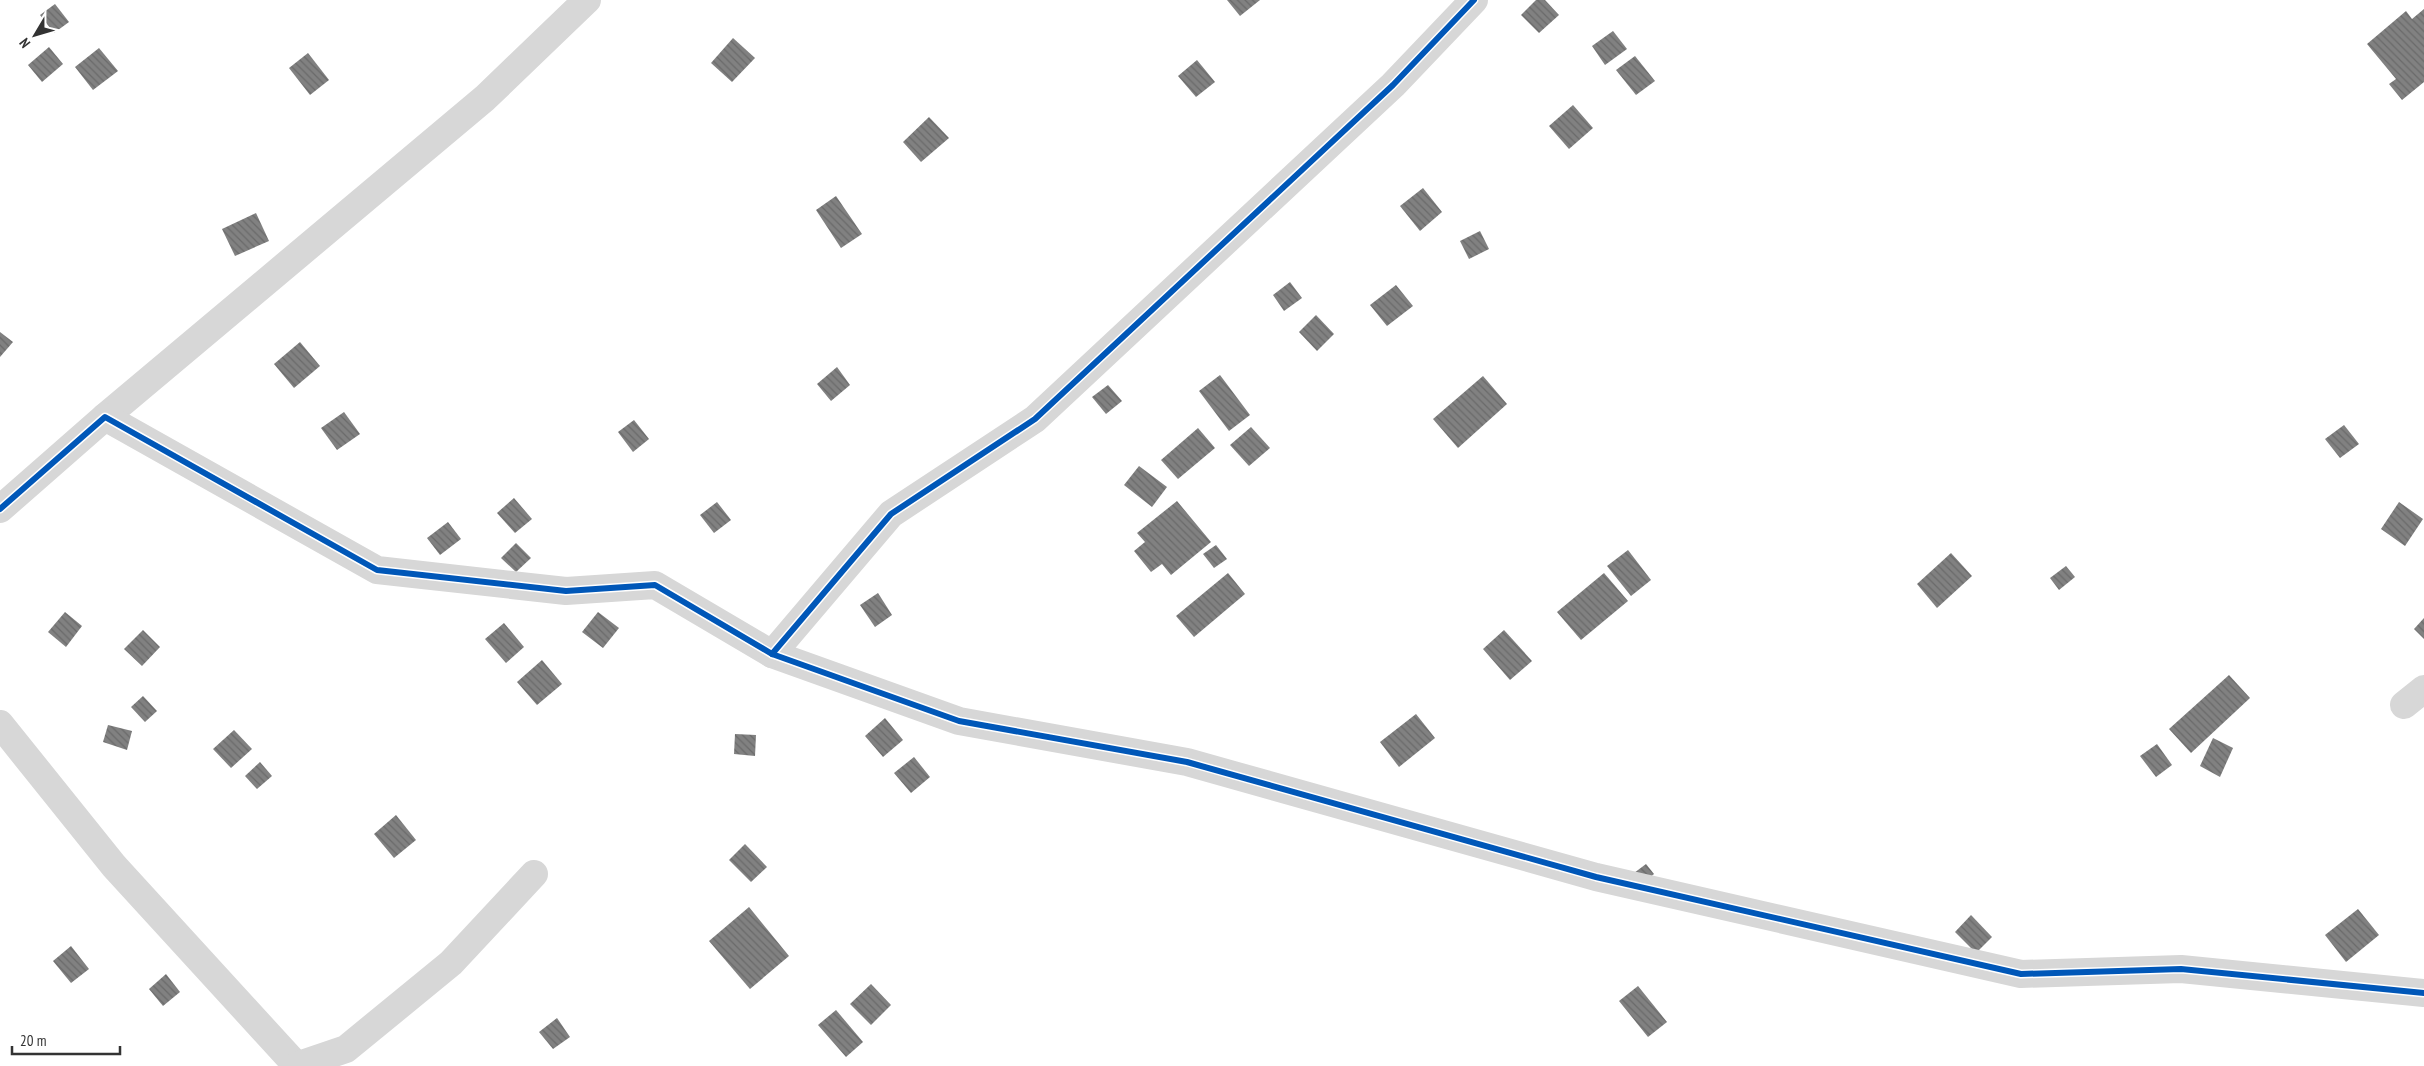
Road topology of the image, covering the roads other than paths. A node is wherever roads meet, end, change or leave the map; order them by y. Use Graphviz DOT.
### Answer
graph roads {
  1 [pos="587,0"];
  2 [pos="1474,0"];
  3 [pos="105,417"];
  4 [pos="0,509"];
  5 [pos="772,654"];
  6 [pos="0,724"];
  7 [pos="534,874"];
  8 [pos="2424,993"];
  9 [pos="296,1066"];
  1 -- 3 [label="street"];
  2 -- 5 [label="street"];
  3 -- 4 [label="street"];
  3 -- 5 [label="street"];
  5 -- 8 [label="street"];
  6 -- 9 [label="street"];
  7 -- 9 [label="street"];
}
